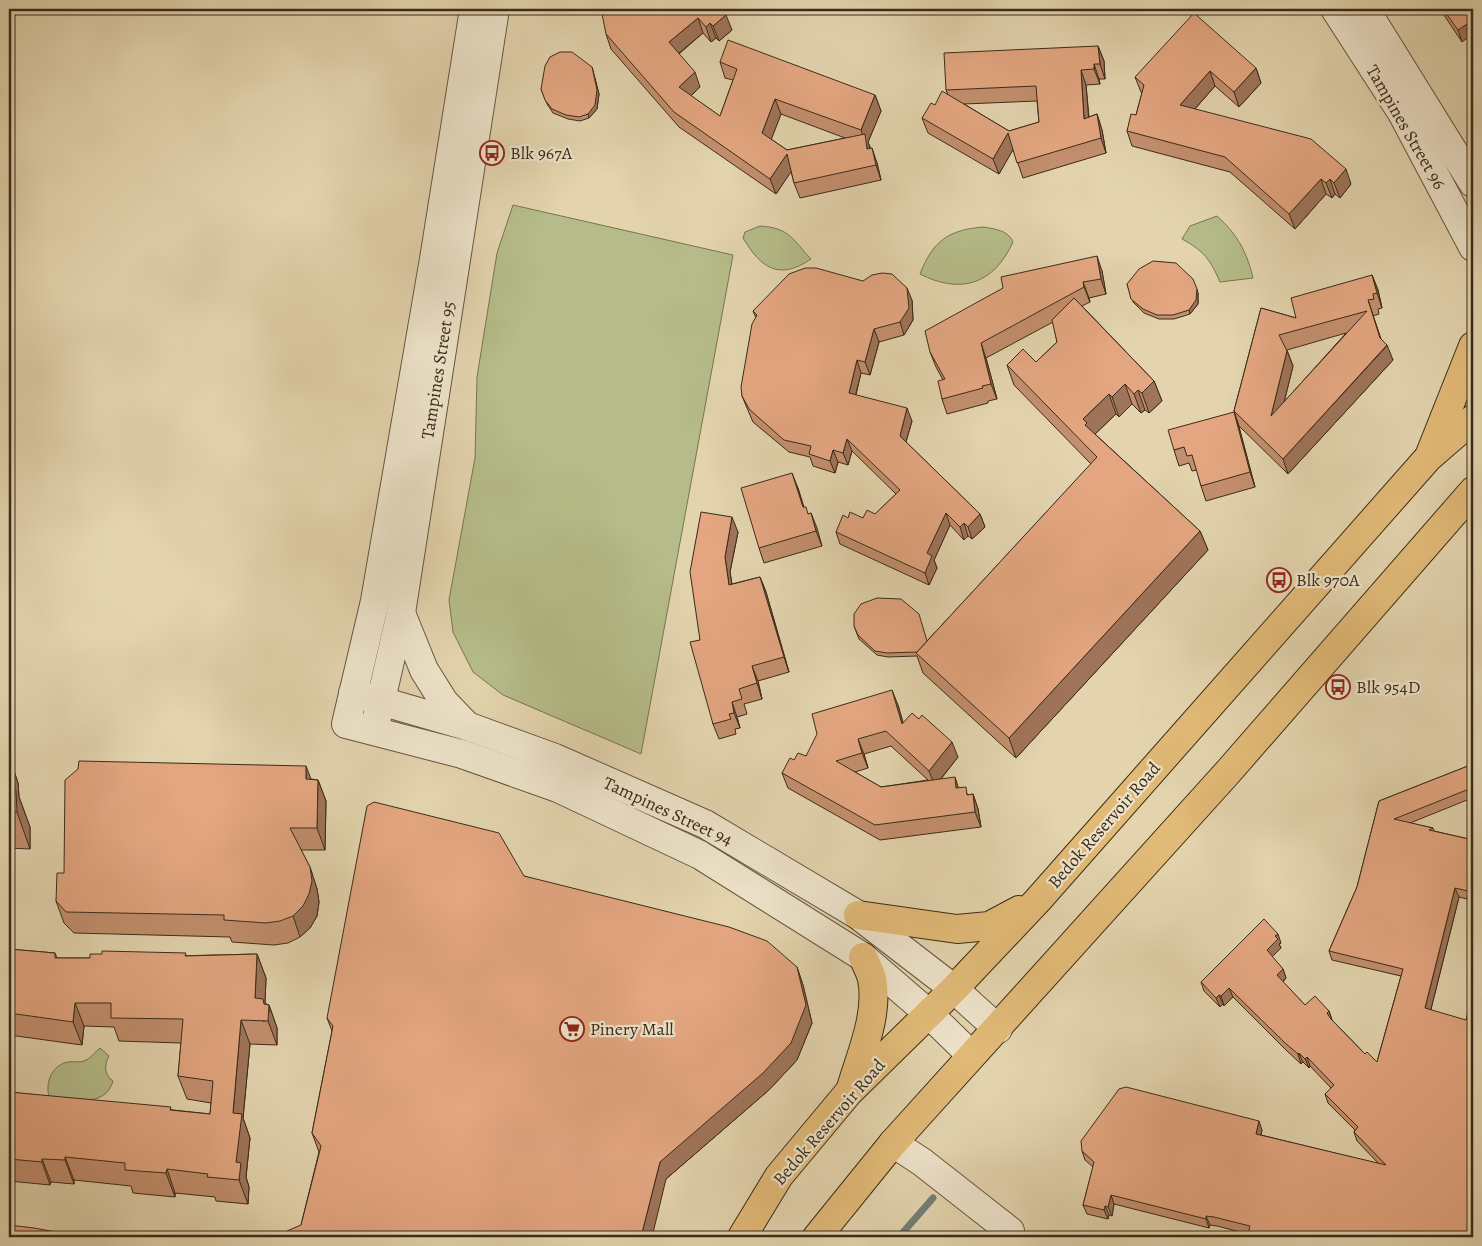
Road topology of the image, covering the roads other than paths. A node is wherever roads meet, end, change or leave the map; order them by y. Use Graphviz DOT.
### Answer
graph roads {
  1 [pos="474,9"];
  2 [pos="495,9"];
  3 [pos="1335,9"];
  4 [pos="1365,9"];
  5 [pos="1473,183"];
  6 [pos="1473,247"];
  7 [pos="1473,346"];
  8 [pos="1473,419"];
  9 [pos="1428,458"];
  10 [pos="1473,491"];
  11 [pos="402,613"];
  12 [pos="353,693"];
  13 [pos="380,700"];
  14 [pos="346,724"];
  15 [pos="467,726"];
  16 [pos="374,731"];
  17 [pos="1038,900"];
  18 [pos="858,914"];
  19 [pos="863,957"];
  20 [pos="954,989"];
  21 [pos="928,1013"];
  22 [pos="998,1029"];
  23 [pos="971,1055"];
  24 [pos="850,1092"];
  25 [pos="893,1143"];
  26 [pos="1010,1232"];
  27 [pos="742,1237"];
  28 [pos="817,1237"];
  1 -- 12 [label="street, Tampines Street 95"];
  2 -- 11 [label="street, Tampines Street 95"];
  3 -- 6 [label="street, Tampines Street 96"];
  4 -- 5 [label="street, Tampines Street 96"];
  7 -- 9 [label="main road"];
  8 -- 9 [label="main road, Bedok Reservoir Road"];
  9 -- 17 [label="main road, Bedok Reservoir Road"];
  10 -- 22 [label="main road"];
  11 -- 13 [label="street, Tampines Street 95"];
  11 -- 15 [label="street"];
  12 -- 13 [label="street, Tampines Street 94"];
  12 -- 14 [label="street, Tampines Street 95"];
  13 -- 15 [label="street, Tampines Street 94"];
  13 -- 16 [label="street, Tampines Street 95"];
  14 -- 16 [label="street, Tampines Street 94"];
  15 -- 18 [label="street, Tampines Street 94"];
  16 -- 19 [label="street, Tampines Street 94"];
  17 -- 18 [label="main road"];
  17 -- 20 [label="main road, Bedok Reservoir Road"];
  18 -- 20 [label="street, Tampines Street 94"];
  19 -- 21 [label="street, Tampines Street 94"];
  19 -- 24 [label="main road"];
  20 -- 21 [label="main road, Bedok Reservoir Road"];
  20 -- 22 [label="street, Tampines Street 94"];
  21 -- 23 [label="street, Tampines Street 94"];
  21 -- 24 [label="main road, Bedok Reservoir Road"];
  22 -- 23 [label="main road"];
  23 -- 25 [label="main road"];
  24 -- 27 [label="main road, Bedok Reservoir Road"];
  25 -- 26 [label="street"];
  25 -- 28 [label="main road"];
}
